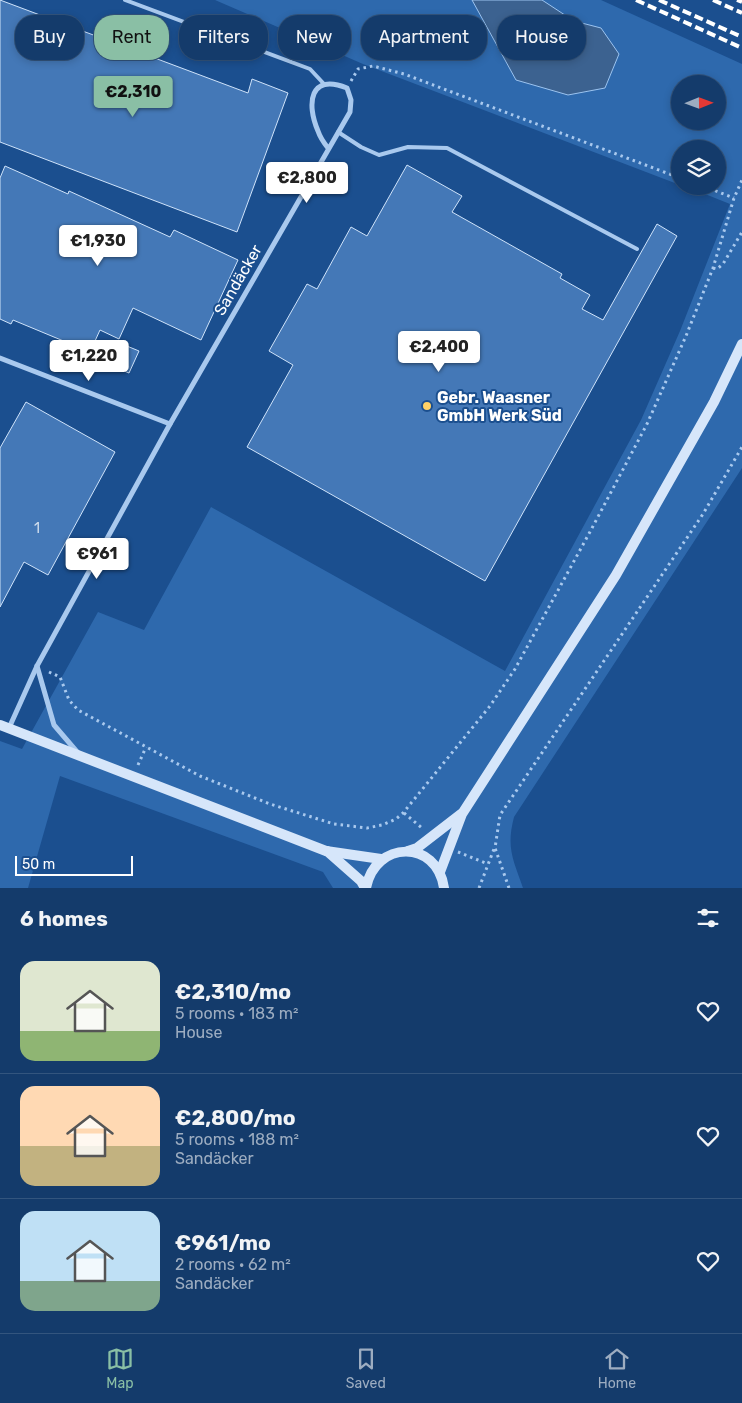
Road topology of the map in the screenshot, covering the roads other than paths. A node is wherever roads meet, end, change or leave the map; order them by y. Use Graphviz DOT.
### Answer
graph roads {
  1 [pos="125,0"];
  2 [pos="324,84"];
  3 [pos="338,132"];
  4 [pos="328,148"];
  5 [pos="637,249"];
  6 [pos="742,344"];
  7 [pos="0,358"];
  8 [pos="170,424"];
  9 [pos="36,666"];
  10 [pos="5,727"];
  11 [pos="82,757"];
  12 [pos="462,814"];
  13 [pos="326,851"];
  14 [pos="408,851"];
  15 [pos="381,859"];
  16 [pos="440,872"];
  17 [pos="365,888"];
  18 [pos="444,888"];
  1 -- 2 [label="lane"];
  2 -- 3 [label="street, Sandäcker"];
  2 -- 4 [label="street"];
  3 -- 4 [label="street, Sandäcker"];
  3 -- 5 [label="lane"];
  4 -- 8 [label="street, Sandäcker"];
  6 -- 12 [label="main road"];
  7 -- 8 [label="street"];
  8 -- 9 [label="street, Sandäcker"];
  9 -- 10 [label="street, Sandäcker"];
  9 -- 11 [label="street"];
  10 -- 11 [label="main road"];
  11 -- 13 [label="main road"];
  12 -- 14 [label="main road"];
  12 -- 16 [label="main road"];
  13 -- 15 [label="main road"];
  13 -- 17 [label="main road"];
  14 -- 15 [label="main road"];
  14 -- 16 [label="main road"];
  15 -- 17 [label="main road"];
  16 -- 18 [label="main road"];
}
